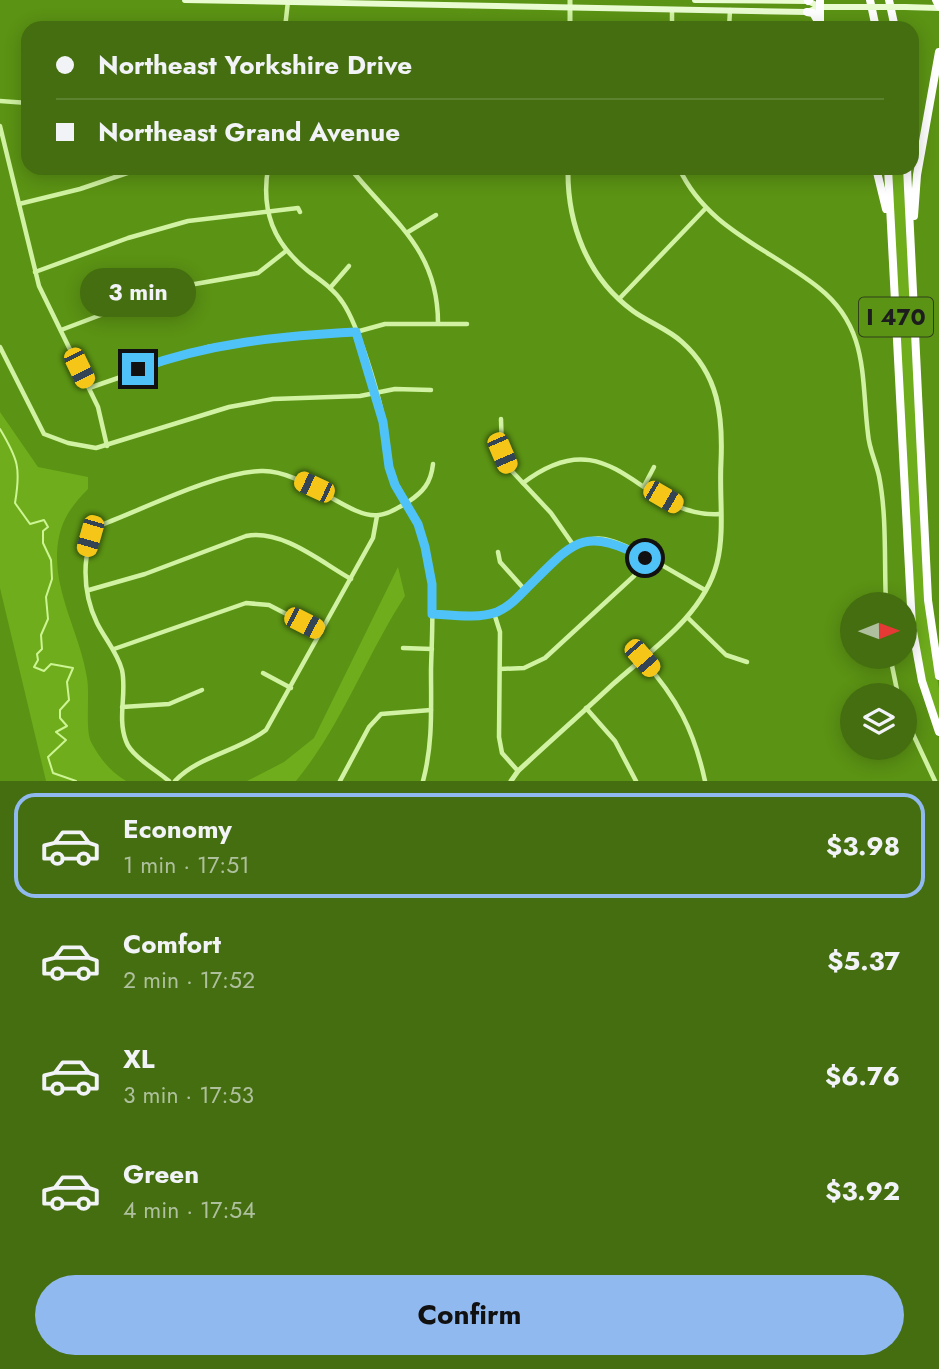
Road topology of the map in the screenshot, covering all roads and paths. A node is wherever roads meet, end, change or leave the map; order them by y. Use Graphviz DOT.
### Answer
graph roads {
  1 [pos="185,0"];
  2 [pos="570,0"];
  3 [pos="695,0"];
  4 [pos="870,0"];
  5 [pos="889,0"];
  6 [pos="936,0"];
  7 [pos="288,1"];
  8 [pos="808,1"];
  9 [pos="820,3"];
  10 [pos="939,7"];
  11 [pos="570,9"];
  12 [pos="672,10"];
  13 [pos="730,10"];
  14 [pos="807,12"];
  15 [pos="286,21"];
  16 [pos="570,21"];
  17 [pos="672,21"];
  18 [pos="729,21"];
  19 [pos="817,21"];
  20 [pos="820,21"];
  21 [pos="874,21"];
  22 [pos="894,21"];
  23 [pos="939,52"];
  24 [pos="0,101"];
  25 [pos="21,102"];
  26 [pos="0,126"];
  27 [pos="919,164"];
  28 [pos="121,175"];
  29 [pos="268,175"];
  30 [pos="356,175"];
  31 [pos="568,175"];
  32 [pos="683,175"];
  33 [pos="878,175"];
  34 [pos="888,175"];
  35 [pos="906,175"];
  36 [pos="917,175"];
  37 [pos="19,204"];
  38 [pos="705,209"];
  39 [pos="300,212"];
  40 [pos="267,213"];
  41 [pos="436,215"];
  42 [pos="408,232"];
  43 [pos="892,241"];
  44 [pos="286,251"];
  45 [pos="912,264"];
  46 [pos="349,266"];
  47 [pos="35,272"];
  48 [pos="330,288"];
  49 [pos="619,299"];
  50 [pos="439,323"];
  51 [pos="467,324"];
  52 [pos="61,330"];
  53 [pos="356,332"];
  54 [pos="0,347"];
  55 [pos="89,387"];
  56 [pos="431,390"];
  57 [pos="376,394"];
  58 [pos="501,419"];
  59 [pos="107,446"];
  60 [pos="433,464"];
  61 [pos="654,467"];
  62 [pos="523,483"];
  63 [pos="644,486"];
  64 [pos="405,503"];
  65 [pos="720,514"];
  66 [pos="377,516"];
  67 [pos="574,546"];
  68 [pos="498,552"];
  69 [pos="645,558"];
  70 [pos="351,579"];
  71 [pos="89,590"];
  72 [pos="525,590"];
  73 [pos="705,590"];
  74 [pos="885,592"];
  75 [pos="494,613"];
  76 [pos="432,614"];
  77 [pos="687,617"];
  78 [pos="321,632"];
  79 [pos="403,648"];
  80 [pos="114,649"];
  81 [pos="432,649"];
  82 [pos="642,658"];
  83 [pos="747,662"];
  84 [pos="500,669"];
  85 [pos="263,673"];
  86 [pos="939,676"];
  87 [pos="291,688"];
  88 [pos="202,690"];
  89 [pos="122,707"];
  90 [pos="586,708"];
  91 [pos="431,710"];
  92 [pos="939,732"];
  93 [pos="917,743"];
  94 [pos="518,771"];
  95 [pos="169,781"];
  96 [pos="175,781"];
  97 [pos="340,781"];
  98 [pos="423,781"];
  99 [pos="511,781"];
  100 [pos="636,781"];
  101 [pos="705,781"];
  102 [pos="935,781"];
  1 -- 7 [label="main road"];
  2 -- 11 [label="street"];
  3 -- 8 [label="main road"];
  4 -- 21 [label="highway"];
  5 -- 22 [label="highway"];
  6 -- 10 [label="highway"];
  7 -- 11 [label="main road"];
  7 -- 15 [label="street"];
  8 -- 9 [label="main road"];
  9 -- 10 [label="main road, bridge"];
  9 -- 14 [label="main road"];
  9 -- 20 [label="highway"];
  11 -- 12 [label="main road"];
  11 -- 16 [label="street"];
  12 -- 13 [label="main road"];
  12 -- 17 [label="street"];
  13 -- 14 [label="main road"];
  13 -- 18 [label="street"];
  14 -- 19 [label="highway"];
  23 -- 27 [label="highway"];
  24 -- 25 [label="street"];
  26 -- 37 [label="street"];
  28 -- 37 [label="street"];
  29 -- 40 [label="street"];
  30 -- 42 [label="street"];
  31 -- 49 [label="street"];
  32 -- 38 [label="street"];
  33 -- 43 [label="highway"];
  34 -- 43 [label="highway, I 470"];
  35 -- 45 [label="highway, I 470"];
  36 -- 45 [label="highway"];
  37 -- 47 [label="street"];
  38 -- 49 [label="street"];
  38 -- 74 [label="street"];
  39 -- 40 [label="street"];
  40 -- 44 [label="street"];
  40 -- 47 [label="street"];
  41 -- 42 [label="street"];
  42 -- 50 [label="street"];
  43 -- 92 [label="highway, I 470"];
  44 -- 48 [label="street"];
  44 -- 52 [label="street"];
  45 -- 86 [label="highway, I 470"];
  46 -- 48 [label="street"];
  47 -- 52 [label="street"];
  48 -- 53 [label="street"];
  49 -- 65 [label="street"];
  50 -- 51 [label="street"];
  50 -- 53 [label="street"];
  52 -- 55 [label="street"];
  53 -- 55 [label="street"];
  53 -- 57 [label="street"];
  54 -- 59 [label="street"];
  55 -- 59 [label="street"];
  56 -- 57 [label="street"];
  57 -- 59 [label="street"];
  57 -- 64 [label="street"];
  58 -- 62 [label="street"];
  60 -- 64 [label="street"];
  61 -- 63 [label="street"];
  62 -- 63 [label="street"];
  62 -- 67 [label="street"];
  63 -- 65 [label="street"];
  64 -- 66 [label="street"];
  64 -- 76 [label="street"];
  65 -- 73 [label="street"];
  66 -- 70 [label="street"];
  66 -- 71 [label="street"];
  67 -- 69 [label="street"];
  67 -- 72 [label="street"];
  68 -- 72 [label="street"];
  69 -- 73 [label="street"];
  69 -- 84 [label="street"];
  70 -- 71 [label="street"];
  70 -- 78 [label="street"];
  71 -- 80 [label="street"];
  72 -- 75 [label="street"];
  73 -- 77 [label="street"];
  75 -- 76 [label="street"];
  75 -- 84 [label="street"];
  76 -- 81 [label="street"];
  77 -- 82 [label="street"];
  77 -- 83 [label="street"];
  78 -- 80 [label="street"];
  78 -- 87 [label="street"];
  79 -- 81 [label="street"];
  80 -- 89 [label="street"];
  81 -- 91 [label="street"];
  82 -- 90 [label="street"];
  82 -- 101 [label="street"];
  84 -- 94 [label="street"];
  85 -- 87 [label="street"];
  87 -- 96 [label="street"];
  88 -- 89 [label="street"];
  89 -- 95 [label="street"];
  90 -- 94 [label="street"];
  90 -- 100 [label="street"];
  91 -- 97 [label="street"];
  91 -- 98 [label="street"];
  93 -- 102 [label="street"];
  94 -- 99 [label="street"];
}
